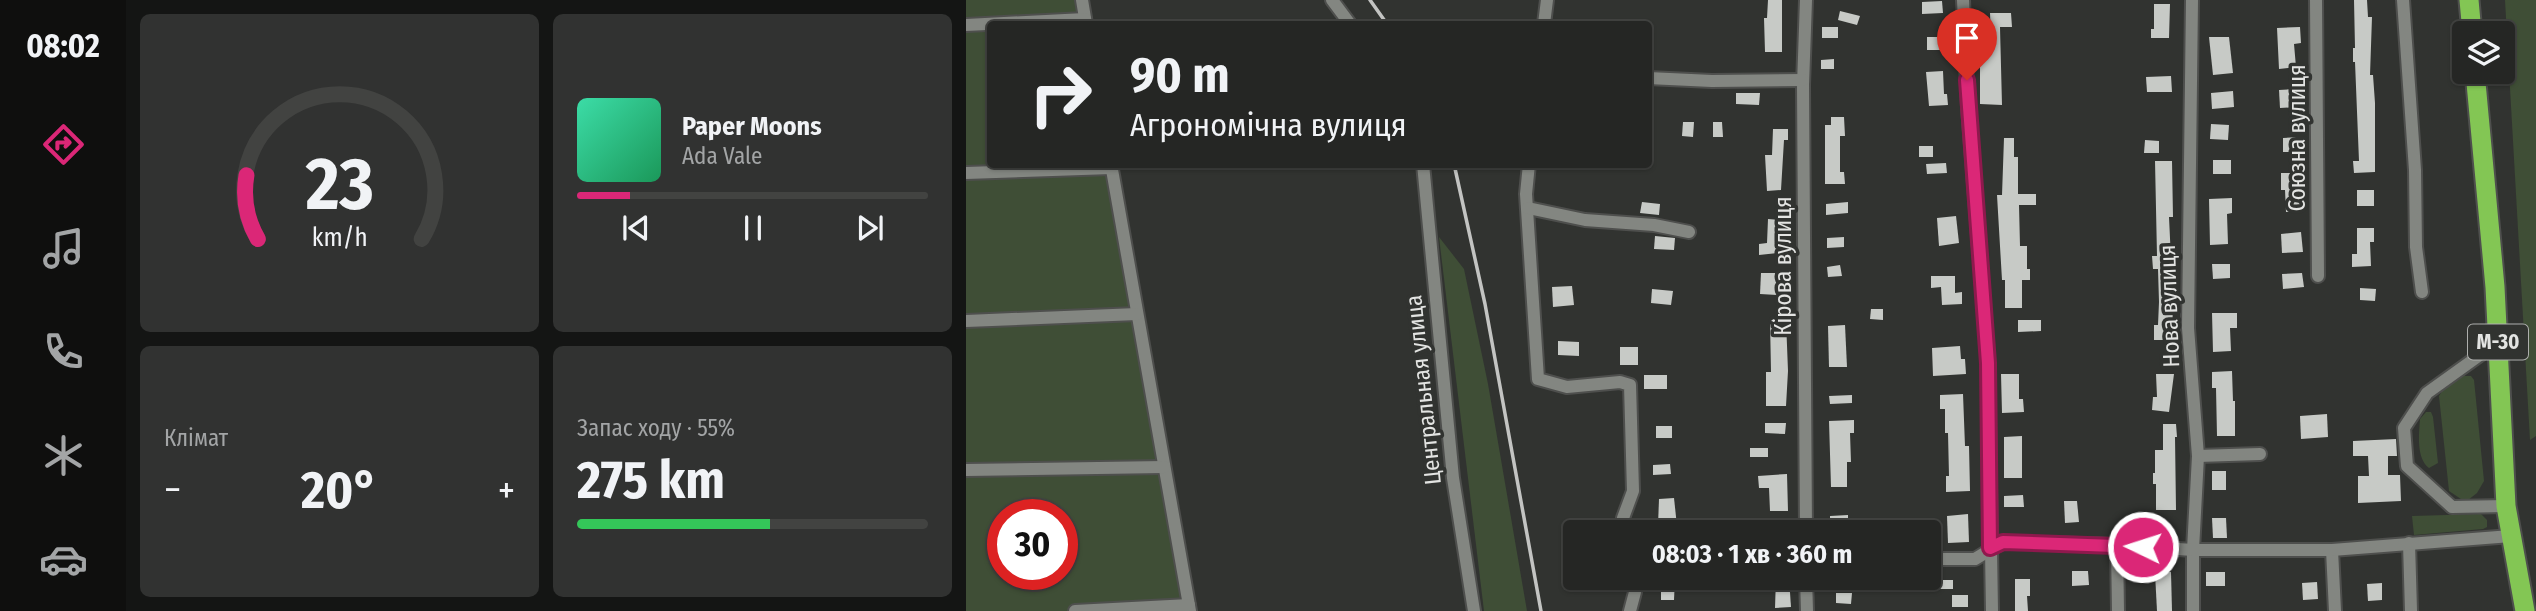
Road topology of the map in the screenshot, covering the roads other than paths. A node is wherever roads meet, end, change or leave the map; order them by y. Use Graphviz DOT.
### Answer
graph roads {
  1 [pos="1082,0"];
  2 [pos="1332,0"];
  3 [pos="1547,0"];
  4 [pos="1806,0"];
  5 [pos="1963,0"];
  6 [pos="2192,0"];
  7 [pos="2316,0"];
  8 [pos="2403,0"];
  9 [pos="2469,0"];
  10 [pos="1085,21"];
  11 [pos="1347,21"];
  12 [pos="1544,21"];
  13 [pos="2471,21"];
  14 [pos="987,24"];
  15 [pos="966,25"];
  16 [pos="1652,78"];
  17 [pos="1803,80"];
  18 [pos="2476,84"];
  19 [pos="1070,168"];
  20 [pos="1111,168"];
  21 [pos="1423,168"];
  22 [pos="1529,168"];
  23 [pos="966,173"];
  24 [pos="1528,208"];
  25 [pos="1689,232"];
  26 [pos="2318,276"];
  27 [pos="2421,292"];
  28 [pos="1137,314"];
  29 [pos="966,321"];
  30 [pos="2498,342"];
  31 [pos="2260,454"];
  32 [pos="2198,456"];
  33 [pos="1164,467"];
  34 [pos="966,470"];
  35 [pos="2506,506"];
  36 [pos="1624,520"];
  37 [pos="1806,520"];
  38 [pos="2511,536"];
  39 [pos="2409,543"];
  40 [pos="2117,545"];
  41 [pos="1990,548"];
  42 [pos="2193,550"];
  43 [pos="2332,550"];
  44 [pos="1941,559"];
  45 [pos="1635,590"];
  46 [pos="1806,590"];
  47 [pos="1190,608"];
  48 [pos="1075,611"];
  49 [pos="1474,611"];
  50 [pos="1630,611"];
  51 [pos="1807,611"];
  52 [pos="1992,611"];
  53 [pos="2118,611"];
  54 [pos="2193,611"];
  55 [pos="2335,611"];
  56 [pos="2411,611"];
  57 [pos="2525,611"];
  1 -- 10 [label="street"];
  2 -- 11 [label="street"];
  3 -- 12 [label="street"];
  4 -- 17 [label="street, Кірова вулиця"];
  5 -- 41 [label="street"];
  6 -- 32 [label="street, Нова вулиця"];
  7 -- 26 [label="street, Союзна вулиця"];
  8 -- 27 [label="street"];
  9 -- 13 [label="highway"];
  14 -- 15 [label="street"];
  16 -- 17 [label="street"];
  17 -- 37 [label="street, Кірова вулиця"];
  18 -- 30 [label="highway, М-30"];
  19 -- 23 [label="street"];
  20 -- 28 [label="street"];
  21 -- 49 [label="street, Центральная улица"];
  22 -- 24 [label="street"];
  24 -- 25 [label="street"];
  24 -- 36 [label="street"];
  28 -- 29 [label="street"];
  28 -- 33 [label="street"];
  30 -- 35 [label="highway, М-30"];
  30 -- 35 [label="street"];
  31 -- 32 [label="street"];
  32 -- 42 [label="street, Нова вулиця"];
  33 -- 34 [label="street"];
  33 -- 47 [label="street"];
  35 -- 38 [label="highway, М-30"];
  38 -- 39 [label="street"];
  38 -- 57 [label="highway, М-30"];
  39 -- 43 [label="street"];
  39 -- 56 [label="street"];
  40 -- 41 [label="street"];
  40 -- 42 [label="street"];
  40 -- 53 [label="street"];
  41 -- 44 [label="street"];
  41 -- 52 [label="street"];
  42 -- 43 [label="street"];
  42 -- 54 [label="street, Нова вулиця"];
  43 -- 55 [label="street"];
  45 -- 50 [label="street"];
  46 -- 51 [label="street"];
  47 -- 48 [label="street"];
}
